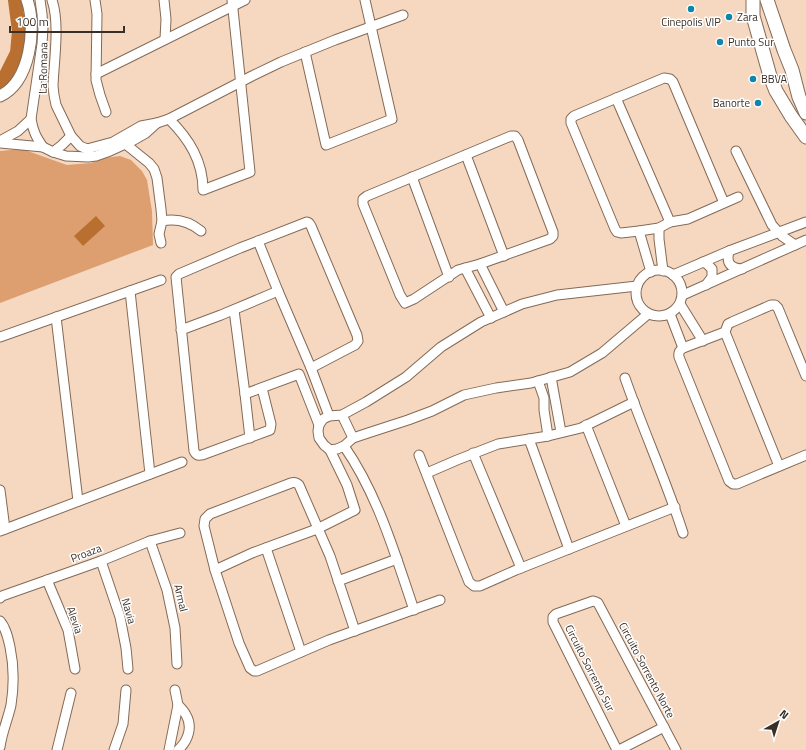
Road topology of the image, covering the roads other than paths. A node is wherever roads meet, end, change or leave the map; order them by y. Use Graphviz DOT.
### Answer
graph roads {
  1 [pos="27,0"];
  2 [pos="40,0"];
  3 [pos="52,0"];
  4 [pos="95,0"];
  5 [pos="164,0"];
  6 [pos="245,0"];
  7 [pos="365,0"];
  8 [pos="753,0"];
  9 [pos="767,0"];
  10 [pos="233,3"];
  11 [pos="402,15"];
  12 [pos="371,26"];
  13 [pos="165,40"];
  14 [pos="784,50"];
  15 [pos="305,52"];
  16 [pos="766,62"];
  17 [pos="96,74"];
  18 [pos="241,82"];
  19 [pos="36,85"];
  20 [pos="795,85"];
  21 [pos="53,86"];
  22 [pos="776,91"];
  23 [pos="0,96"];
  24 [pos="616,98"];
  25 [pos="106,112"];
  26 [pos="806,113"];
  27 [pos="31,119"];
  28 [pos="169,119"];
  29 [pos="71,136"];
  30 [pos="806,137"];
  31 [pos="0,142"];
  32 [pos="122,142"];
  33 [pos="43,147"];
  34 [pos="736,151"];
  35 [pos="53,152"];
  36 [pos="88,153"];
  37 [pos="466,155"];
  38 [pos="412,177"];
  39 [pos="738,197"];
  40 [pos="724,203"];
  41 [pos="162,221"];
  42 [pos="670,222"];
  43 [pos="806,222"];
  44 [pos="659,228"];
  45 [pos="201,231"];
  46 [pos="639,231"];
  47 [pos="778,232"];
  48 [pos="806,240"];
  49 [pos="258,241"];
  50 [pos="161,243"];
  51 [pos="795,245"];
  52 [pos="729,251"];
  53 [pos="504,256"];
  54 [pos="702,262"];
  55 [pos="480,264"];
  56 [pos="465,268"];
  57 [pos="742,269"];
  58 [pos="664,271"];
  59 [pos="651,272"];
  60 [pos="673,275"];
  61 [pos="449,276"];
  62 [pos="161,280"];
  63 [pos="706,285"];
  64 [pos="637,286"];
  65 [pos="130,291"];
  66 [pos="278,291"];
  67 [pos="681,300"];
  68 [pos="234,310"];
  69 [pos="504,312"];
  70 [pos="648,314"];
  71 [pos="670,314"];
  72 [pos="56,317"];
  73 [pos="491,318"];
  74 [pos="181,330"];
  75 [pos="725,332"];
  76 [pos="0,337"];
  77 [pos="703,341"];
  78 [pos="683,348"];
  79 [pos="311,368"];
  80 [pos="806,376"];
  81 [pos="551,377"];
  82 [pos="625,378"];
  83 [pos="538,380"];
  84 [pos="262,388"];
  85 [pos="245,394"];
  86 [pos="634,402"];
  87 [pos="342,415"];
  88 [pos="329,416"];
  89 [pos="319,425"];
  90 [pos="586,425"];
  91 [pos="561,432"];
  92 [pos="548,436"];
  93 [pos="250,438"];
  94 [pos="352,438"];
  95 [pos="529,439"];
  96 [pos="344,446"];
  97 [pos="330,450"];
  98 [pos="473,453"];
  99 [pos="420,455"];
  100 [pos="806,455"];
  101 [pos="182,462"];
  102 [pos="779,466"];
  103 [pos="427,473"];
  104 [pos="150,474"];
  105 [pos="0,490"];
  106 [pos="78,502"];
  107 [pos="675,507"];
  108 [pos="626,526"];
  109 [pos="318,528"];
  110 [pos="2,530"];
  111 [pos="180,533"];
  112 [pos="683,533"];
  113 [pos="150,541"];
  114 [pos="266,548"];
  115 [pos="569,548"];
  116 [pos="397,559"];
  117 [pos="101,561"];
  118 [pos="521,568"];
  119 [pos="215,570"];
  120 [pos="47,580"];
  121 [pos="338,582"];
  122 [pos="0,598"];
  123 [pos="440,600"];
  124 [pos="596,602"];
  125 [pos="414,610"];
  126 [pos="0,621"];
  127 [pos="354,631"];
  128 [pos="301,652"];
  129 [pos="177,664"];
  130 [pos="75,669"];
  131 [pos="128,670"];
  132 [pos="126,690"];
  133 [pos="175,690"];
  134 [pos="71,693"];
  135 [pos="178,705"];
  136 [pos="664,727"];
  137 [pos="0,747"];
  138 [pos="57,750"];
  139 [pos="114,750"];
  140 [pos="169,750"];
  141 [pos="178,750"];
  142 [pos="618,750"];
  143 [pos="676,750"];
  1 -- 23 [label="street"];
  2 -- 19 [label="street, La Romana"];
  3 -- 21 [label="street, La Romana"];
  4 -- 17 [label="street"];
  5 -- 13 [label="street"];
  6 -- 10 [label="street"];
  7 -- 12 [label="street"];
  8 -- 16 [label="main road"];
  9 -- 14 [label="main road"];
  10 -- 13 [label="street"];
  10 -- 18 [label="street"];
  11 -- 12 [label="street"];
  12 -- 15 [label="street"];
  12 -- 15 [label="street"];
  13 -- 17 [label="street"];
  14 -- 16 [label="main road"];
  14 -- 20 [label="main road"];
  15 -- 18 [label="street"];
  16 -- 22 [label="main road"];
  17 -- 25 [label="street"];
  18 -- 28 [label="street"];
  18 -- 28 [label="street"];
  19 -- 21 [label="street"];
  19 -- 27 [label="street, La Romana"];
  20 -- 22 [label="main road"];
  20 -- 26 [label="main road"];
  21 -- 29 [label="street, La Romana"];
  22 -- 30 [label="main road"];
  24 -- 40 [label="street"];
  24 -- 42 [label="street"];
  24 -- 46 [label="street"];
  27 -- 31 [label="street"];
  27 -- 33 [label="street, La Romana"];
  28 -- 32 [label="street"];
  29 -- 35 [label="street"];
  29 -- 36 [label="street, La Romana"];
  31 -- 33 [label="street"];
  32 -- 36 [label="street"];
  32 -- 41 [label="street"];
  33 -- 35 [label="street"];
  34 -- 47 [label="street"];
  35 -- 36 [label="street"];
  37 -- 38 [label="street"];
  37 -- 53 [label="street"];
  37 -- 53 [label="street"];
  38 -- 61 [label="street"];
  38 -- 61 [label="street"];
  39 -- 40 [label="street"];
  40 -- 42 [label="street"];
  41 -- 45 [label="street"];
  41 -- 50 [label="street"];
  42 -- 44 [label="street"];
  43 -- 47 [label="street"];
  44 -- 46 [label="street"];
  44 -- 58 [label="street"];
  46 -- 59 [label="street"];
  47 -- 51 [label="street"];
  47 -- 52 [label="street"];
  48 -- 51 [label="street"];
  49 -- 66 [label="street"];
  49 -- 74 [label="street"];
  49 -- 79 [label="street"];
  51 -- 57 [label="street"];
  52 -- 54 [label="street"];
  52 -- 57 [label="street"];
  53 -- 55 [label="street"];
  54 -- 60 [label="street"];
  54 -- 63 [label="street"];
  55 -- 56 [label="street"];
  55 -- 69 [label="street"];
  56 -- 61 [label="street"];
  56 -- 73 [label="street"];
  57 -- 63 [label="street"];
  58 -- 59 [label="street"];
  58 -- 60 [label="street"];
  59 -- 64 [label="street"];
  60 -- 67 [label="street"];
  62 -- 65 [label="street"];
  63 -- 67 [label="street"];
  64 -- 69 [label="street"];
  64 -- 70 [label="street"];
  65 -- 72 [label="street"];
  65 -- 104 [label="street"];
  66 -- 68 [label="street"];
  66 -- 79 [label="street"];
  67 -- 71 [label="street"];
  67 -- 77 [label="street"];
  68 -- 74 [label="street"];
  68 -- 85 [label="street"];
  69 -- 73 [label="street"];
  70 -- 71 [label="street"];
  70 -- 81 [label="street"];
  71 -- 78 [label="street"];
  72 -- 76 [label="street"];
  72 -- 106 [label="street"];
  73 -- 87 [label="street"];
  74 -- 93 [label="street"];
  75 -- 77 [label="street"];
  75 -- 80 [label="street"];
  75 -- 102 [label="street"];
  77 -- 78 [label="street"];
  78 -- 102 [label="street"];
  79 -- 88 [label="street"];
  81 -- 83 [label="street"];
  81 -- 91 [label="street"];
  82 -- 86 [label="street"];
  83 -- 92 [label="street"];
  83 -- 94 [label="street"];
  84 -- 85 [label="street"];
  84 -- 89 [label="street"];
  84 -- 93 [label="street"];
  85 -- 93 [label="street"];
  86 -- 90 [label="street"];
  86 -- 107 [label="street"];
  87 -- 88 [label="street"];
  87 -- 94 [label="street"];
  88 -- 89 [label="street"];
  89 -- 97 [label="street"];
  90 -- 91 [label="street"];
  90 -- 108 [label="street"];
  91 -- 92 [label="street"];
  92 -- 95 [label="street"];
  94 -- 96 [label="street"];
  95 -- 98 [label="street"];
  95 -- 115 [label="street"];
  96 -- 97 [label="street"];
  96 -- 116 [label="street"];
  97 -- 109 [label="street"];
  98 -- 103 [label="street"];
  98 -- 118 [label="street"];
  99 -- 103 [label="street"];
  100 -- 102 [label="street"];
  101 -- 104 [label="street"];
  103 -- 118 [label="street"];
  104 -- 106 [label="street"];
  105 -- 110 [label="street"];
  106 -- 110 [label="street"];
  107 -- 108 [label="street"];
  107 -- 112 [label="street"];
  108 -- 115 [label="street"];
  109 -- 114 [label="street"];
  109 -- 119 [label="street"];
  109 -- 121 [label="street"];
  111 -- 113 [label="street, Proaza"];
  113 -- 117 [label="street, Proaza"];
  113 -- 129 [label="street, Armal"];
  114 -- 119 [label="street"];
  114 -- 128 [label="street"];
  115 -- 118 [label="street"];
  116 -- 121 [label="street"];
  116 -- 125 [label="street"];
  117 -- 120 [label="street, Proaza"];
  117 -- 131 [label="street, Navia"];
  119 -- 128 [label="street"];
  120 -- 122 [label="street, Proaza"];
  120 -- 130 [label="street, Alevia"];
  121 -- 127 [label="street"];
  123 -- 125 [label="street"];
  124 -- 136 [label="street, Circuito Sorrento Norte"];
  124 -- 142 [label="street, Circuito Sorrento Sur"];
  125 -- 127 [label="street"];
  126 -- 137 [label="street"];
  127 -- 128 [label="street"];
  132 -- 139 [label="street"];
  133 -- 135 [label="street"];
  134 -- 138 [label="street"];
  135 -- 140 [label="street"];
  135 -- 141 [label="street"];
  136 -- 142 [label="street"];
  136 -- 143 [label="street, Circuito Sorrento Norte"];
}
